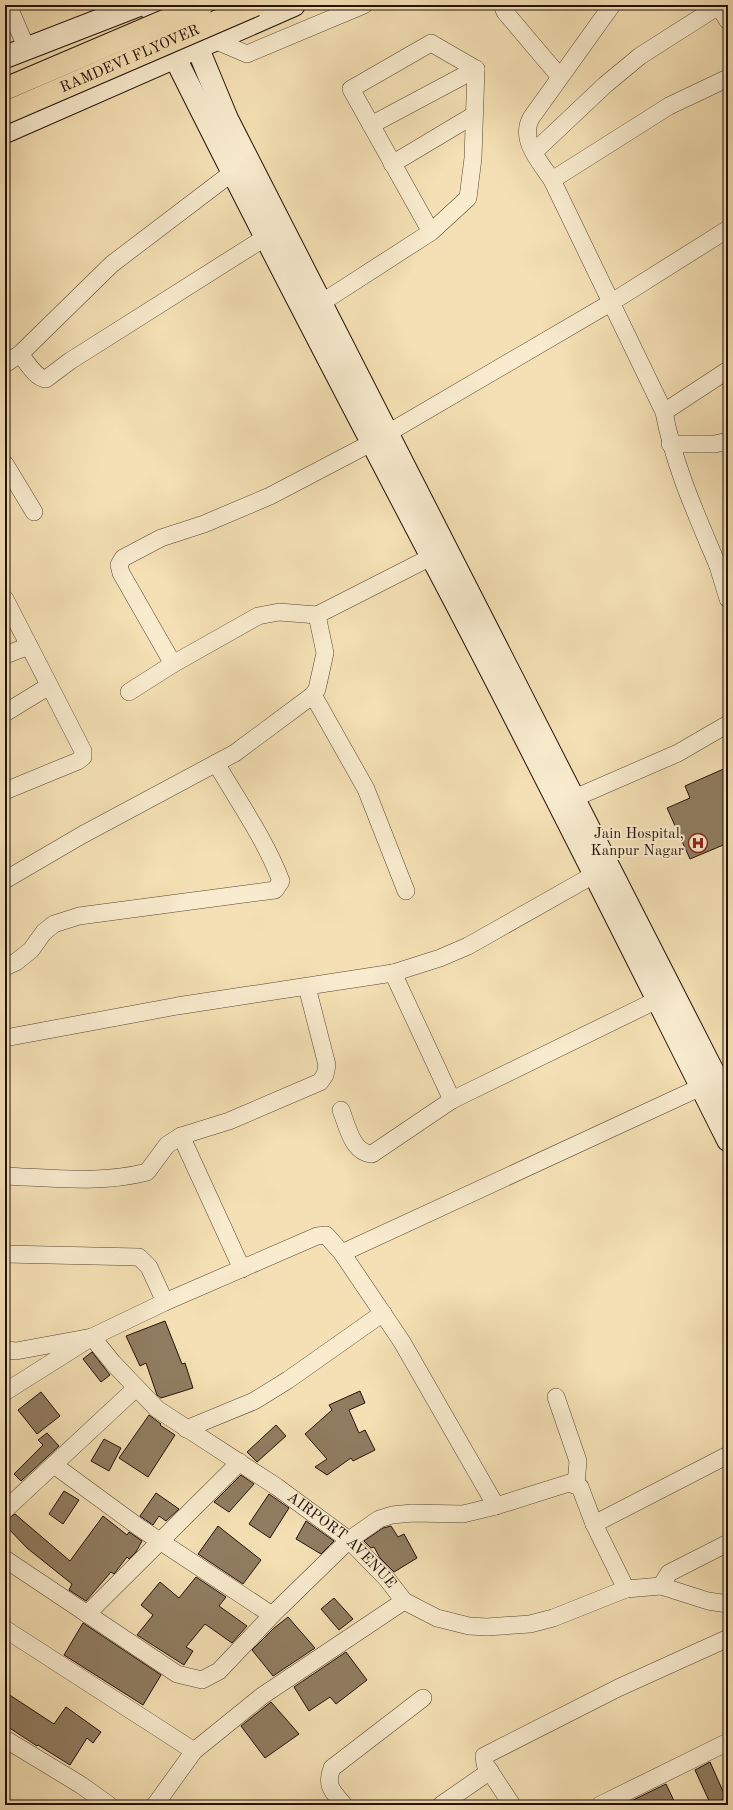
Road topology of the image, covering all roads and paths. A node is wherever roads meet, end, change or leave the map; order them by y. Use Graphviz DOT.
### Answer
graph roads {
  1 [pos="8,5"];
  2 [pos="139,5"];
  3 [pos="149,5"];
  4 [pos="180,5"];
  5 [pos="202,5"];
  6 [pos="255,5"];
  7 [pos="294,5"];
  8 [pos="364,5"];
  9 [pos="502,5"];
  10 [pos="612,5"];
  11 [pos="719,5"];
  12 [pos="728,21"];
  13 [pos="205,43"];
  14 [pos="27,49"];
  15 [pos="5,57"];
  16 [pos="175,57"];
  17 [pos="476,69"];
  18 [pos="560,77"];
  19 [pos="728,78"];
  20 [pos="5,89"];
  21 [pos="5,112"];
  22 [pos="474,115"];
  23 [pos="371,125"];
  24 [pos="5,132"];
  25 [pos="534,152"];
  26 [pos="392,164"];
  27 [pos="233,172"];
  28 [pos="552,180"];
  29 [pos="728,229"];
  30 [pos="430,232"];
  31 [pos="266,237"];
  32 [pos="612,302"];
  33 [pos="321,303"];
  34 [pos="20,354"];
  35 [pos="5,364"];
  36 [pos="728,370"];
  37 [pos="664,412"];
  38 [pos="380,439"];
  39 [pos="728,441"];
  40 [pos="670,444"];
  41 [pos="5,464"];
  42 [pos="34,512"];
  43 [pos="432,556"];
  44 [pos="723,565"];
  45 [pos="5,599"];
  46 [pos="728,599"];
  47 [pos="317,614"];
  48 [pos="29,646"];
  49 [pos="5,655"];
  50 [pos="173,664"];
  51 [pos="49,686"];
  52 [pos="129,692"];
  53 [pos="313,695"];
  54 [pos="5,713"];
  55 [pos="728,724"];
  56 [pos="216,763"];
  57 [pos="5,791"];
  58 [pos="566,802"];
  59 [pos="601,871"];
  60 [pos="5,880"];
  61 [pos="406,891"];
  62 [pos="5,967"];
  63 [pos="392,973"];
  64 [pos="307,987"];
  65 [pos="658,1000"];
  66 [pos="5,1038"];
  67 [pos="702,1087"];
  68 [pos="452,1100"];
  69 [pos="728,1101"];
  70 [pos="341,1110"];
  71 [pos="182,1136"];
  72 [pos="728,1140"];
  73 [pos="5,1176"];
  74 [pos="342,1253"];
  75 [pos="5,1254"];
  76 [pos="242,1269"];
  77 [pos="165,1302"];
  78 [pos="383,1314"];
  79 [pos="92,1337"];
  80 [pos="5,1350"];
  81 [pos="136,1388"];
  82 [pos="5,1392"];
  83 [pos="556,1397"];
  84 [pos="186,1429"];
  85 [pos="728,1455"];
  86 [pos="240,1462"];
  87 [pos="54,1465"];
  88 [pos="576,1484"];
  89 [pos="496,1506"];
  90 [pos="5,1510"];
  91 [pos="594,1524"];
  92 [pos="349,1540"];
  93 [pos="160,1541"];
  94 [pos="728,1543"];
  95 [pos="5,1559"];
  96 [pos="661,1586"];
  97 [pos="626,1589"];
  98 [pos="404,1601"];
  99 [pos="728,1604"];
  100 [pos="86,1614"];
  101 [pos="272,1615"];
  102 [pos="5,1629"];
  103 [pos="724,1640"];
  104 [pos="423,1698"];
  105 [pos="5,1739"];
  106 [pos="728,1742"];
  107 [pos="194,1751"];
  108 [pos="490,1771"];
  109 [pos="109,1805"];
  110 [pos="155,1805"];
  111 [pos="344,1805"];
  112 [pos="440,1805"];
  113 [pos="512,1805"];
  114 [pos="600,1805"];
  1 -- 14 [label="street"];
  2 -- 14 [label="main road"];
  3 -- 16 [label="main road"];
  4 -- 13 [label="main road"];
  5 -- 20 [label="highway, RAMDEVI FLYOVER, bridge"];
  6 -- 21 [label="highway, RAMDEVI FLYOVER, bridge"];
  7 -- 13 [label="main road"];
  8 -- 13 [label="street"];
  9 -- 18 [label="street"];
  10 -- 18 [label="street"];
  11 -- 12 [label="street"];
  11 -- 25 [label="street"];
  13 -- 16 [label="main road"];
  13 -- 33 [label="main road"];
  14 -- 15 [label="main road"];
  16 -- 24 [label="main road"];
  16 -- 27 [label="main road"];
  17 -- 22 [label="street"];
  17 -- 23 [label="street"];
  17 -- 23 [label="street"];
  18 -- 25 [label="street"];
  19 -- 28 [label="street"];
  22 -- 26 [label="street"];
  22 -- 30 [label="street"];
  23 -- 26 [label="street"];
  25 -- 28 [label="street"];
  26 -- 30 [label="street"];
  27 -- 31 [label="main road"];
  27 -- 34 [label="street"];
  28 -- 32 [label="street"];
  29 -- 32 [label="street"];
  30 -- 33 [label="street"];
  31 -- 34 [label="street"];
  31 -- 38 [label="main road"];
  32 -- 37 [label="street"];
  32 -- 38 [label="street"];
  33 -- 38 [label="main road"];
  34 -- 35 [label="street"];
  36 -- 37 [label="street"];
  37 -- 40 [label="street"];
  38 -- 43 [label="main road"];
  38 -- 50 [label="street"];
  38 -- 58 [label="main road"];
  39 -- 40 [label="street"];
  40 -- 44 [label="street"];
  41 -- 42 [label="street"];
  43 -- 47 [label="street"];
  43 -- 58 [label="main road"];
  44 -- 46 [label="street"];
  45 -- 48 [label="street"];
  47 -- 50 [label="street"];
  47 -- 53 [label="street"];
  48 -- 49 [label="street"];
  48 -- 51 [label="street"];
  50 -- 52 [label="street"];
  51 -- 54 [label="street"];
  51 -- 57 [label="street"];
  53 -- 56 [label="street"];
  53 -- 61 [label="street"];
  55 -- 58 [label="street"];
  56 -- 60 [label="street"];
  56 -- 62 [label="street"];
  58 -- 59 [label="main road"];
  59 -- 63 [label="street"];
  59 -- 65 [label="main road"];
  59 -- 69 [label="main road"];
  63 -- 64 [label="street"];
  63 -- 68 [label="street"];
  64 -- 66 [label="street"];
  64 -- 71 [label="street"];
  65 -- 67 [label="main road"];
  65 -- 68 [label="street"];
  67 -- 72 [label="main road"];
  67 -- 74 [label="street"];
  68 -- 70 [label="street"];
  71 -- 73 [label="street"];
  71 -- 76 [label="street"];
  74 -- 76 [label="street"];
  74 -- 78 [label="street"];
  75 -- 77 [label="street"];
  76 -- 77 [label="street"];
  77 -- 79 [label="street"];
  78 -- 84 [label="street"];
  78 -- 89 [label="street"];
  79 -- 80 [label="street"];
  79 -- 81 [label="street, AIRPORT AVENUE"];
  79 -- 82 [label="street"];
  81 -- 84 [label="street, AIRPORT AVENUE"];
  81 -- 87 [label="street"];
  83 -- 88 [label="street"];
  84 -- 86 [label="street, AIRPORT AVENUE"];
  85 -- 91 [label="street"];
  86 -- 92 [label="street, AIRPORT AVENUE"];
  86 -- 93 [label="street"];
  87 -- 90 [label="street"];
  87 -- 93 [label="street"];
  88 -- 89 [label="street"];
  88 -- 91 [label="street"];
  89 -- 92 [label="street"];
  91 -- 97 [label="street"];
  92 -- 98 [label="street, AIRPORT AVENUE"];
  92 -- 101 [label="street"];
  93 -- 100 [label="street"];
  93 -- 101 [label="street"];
  94 -- 96 [label="street"];
  95 -- 100 [label="street"];
  96 -- 97 [label="street, AIRPORT AVENUE"];
  96 -- 99 [label="street, AIRPORT AVENUE"];
  97 -- 98 [label="street, AIRPORT AVENUE"];
  98 -- 107 [label="street"];
  100 -- 101 [label="street"];
  102 -- 107 [label="street"];
  103 -- 108 [label="street"];
  104 -- 111 [label="street"];
  105 -- 109 [label="street"];
  106 -- 114 [label="street"];
  107 -- 110 [label="street"];
  108 -- 112 [label="street"];
  108 -- 113 [label="street"];
}
